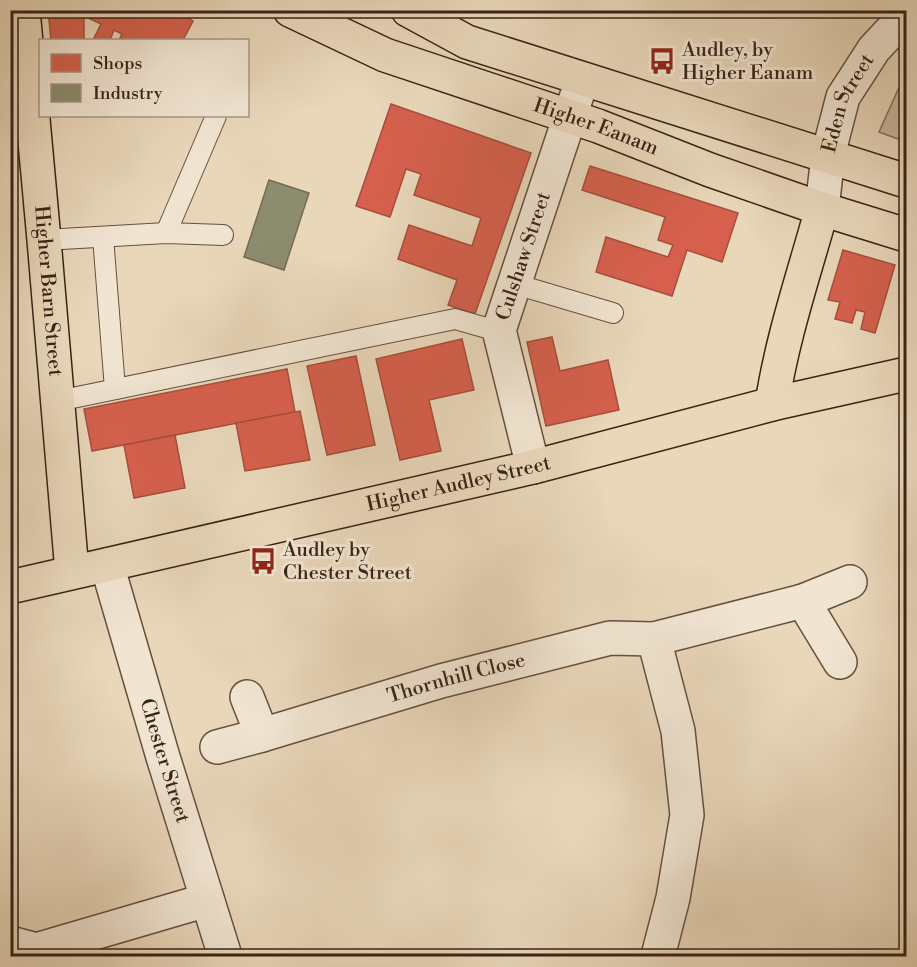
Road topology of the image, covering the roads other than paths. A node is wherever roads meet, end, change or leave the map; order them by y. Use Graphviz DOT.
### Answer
graph roads {
  1 [pos="23,10"];
  2 [pos="290,10"];
  3 [pos="408,10"];
  4 [pos="906,15"];
  5 [pos="582,80"];
  6 [pos="570,116"];
  7 [pos="216,117"];
  8 [pos="828,155"];
  9 [pos="906,181"];
  10 [pos="822,209"];
  11 [pos="166,233"];
  12 [pos="223,235"];
  13 [pos="906,235"];
  14 [pos="103,237"];
  15 [pos="44,240"];
  16 [pos="515,284"];
  17 [pos="613,313"];
  18 [pos="499,330"];
  19 [pos="906,374"];
  20 [pos="115,389"];
  21 [pos="58,401"];
  22 [pos="772,404"];
  23 [pos="533,467"];
  24 [pos="107,565"];
  25 [pos="72,572"];
  26 [pos="850,582"];
  27 [pos="10,587"];
  28 [pos="803,601"];
  29 [pos="654,639"];
  30 [pos="840,662"];
  31 [pos="247,697"];
  32 [pos="262,735"];
  33 [pos="217,747"];
  34 [pos="207,900"];
  35 [pos="10,943"];
  36 [pos="225,957"];
  37 [pos="658,957"];
  1 -- 15 [label="highway, Higher Barn Street"];
  2 -- 6 [label="highway, Higher Eanam"];
  3 -- 5 [label="highway, Higher Eanam"];
  4 -- 8 [label="street, Eden Street"];
  5 -- 6 [label="street, Culshaw Street"];
  5 -- 8 [label="highway, Higher Eanam"];
  6 -- 10 [label="highway, Higher Eanam"];
  6 -- 16 [label="street, Culshaw Street"];
  7 -- 11 [label="lane"];
  8 -- 9 [label="highway, Higher Eanam"];
  8 -- 10 [label="street, Eden Street"];
  10 -- 13 [label="highway, Higher Eanam"];
  10 -- 22 [label="highway"];
  11 -- 12 [label="lane"];
  11 -- 14 [label="lane"];
  14 -- 15 [label="lane"];
  14 -- 20 [label="lane"];
  15 -- 21 [label="highway, Higher Barn Street"];
  16 -- 17 [label="lane"];
  16 -- 18 [label="street, Culshaw Street"];
  18 -- 20 [label="lane"];
  18 -- 23 [label="street, Culshaw Street"];
  19 -- 22 [label="highway, Higher Audley Street"];
  20 -- 21 [label="lane"];
  21 -- 25 [label="highway, Higher Barn Street"];
  22 -- 23 [label="highway, Higher Audley Street"];
  23 -- 24 [label="highway, Higher Audley Street"];
  24 -- 25 [label="highway, Higher Audley Street"];
  24 -- 34 [label="street, Chester Street"];
  25 -- 27 [label="highway, Higher Audley Street"];
  26 -- 28 [label="street, Thornhill Close"];
  28 -- 29 [label="street, Thornhill Close"];
  28 -- 30 [label="street"];
  29 -- 32 [label="street, Thornhill Close"];
  29 -- 37 [label="street"];
  31 -- 32 [label="street"];
  32 -- 33 [label="street, Thornhill Close"];
  34 -- 35 [label="street"];
  34 -- 36 [label="street, Chester Street"];
}
